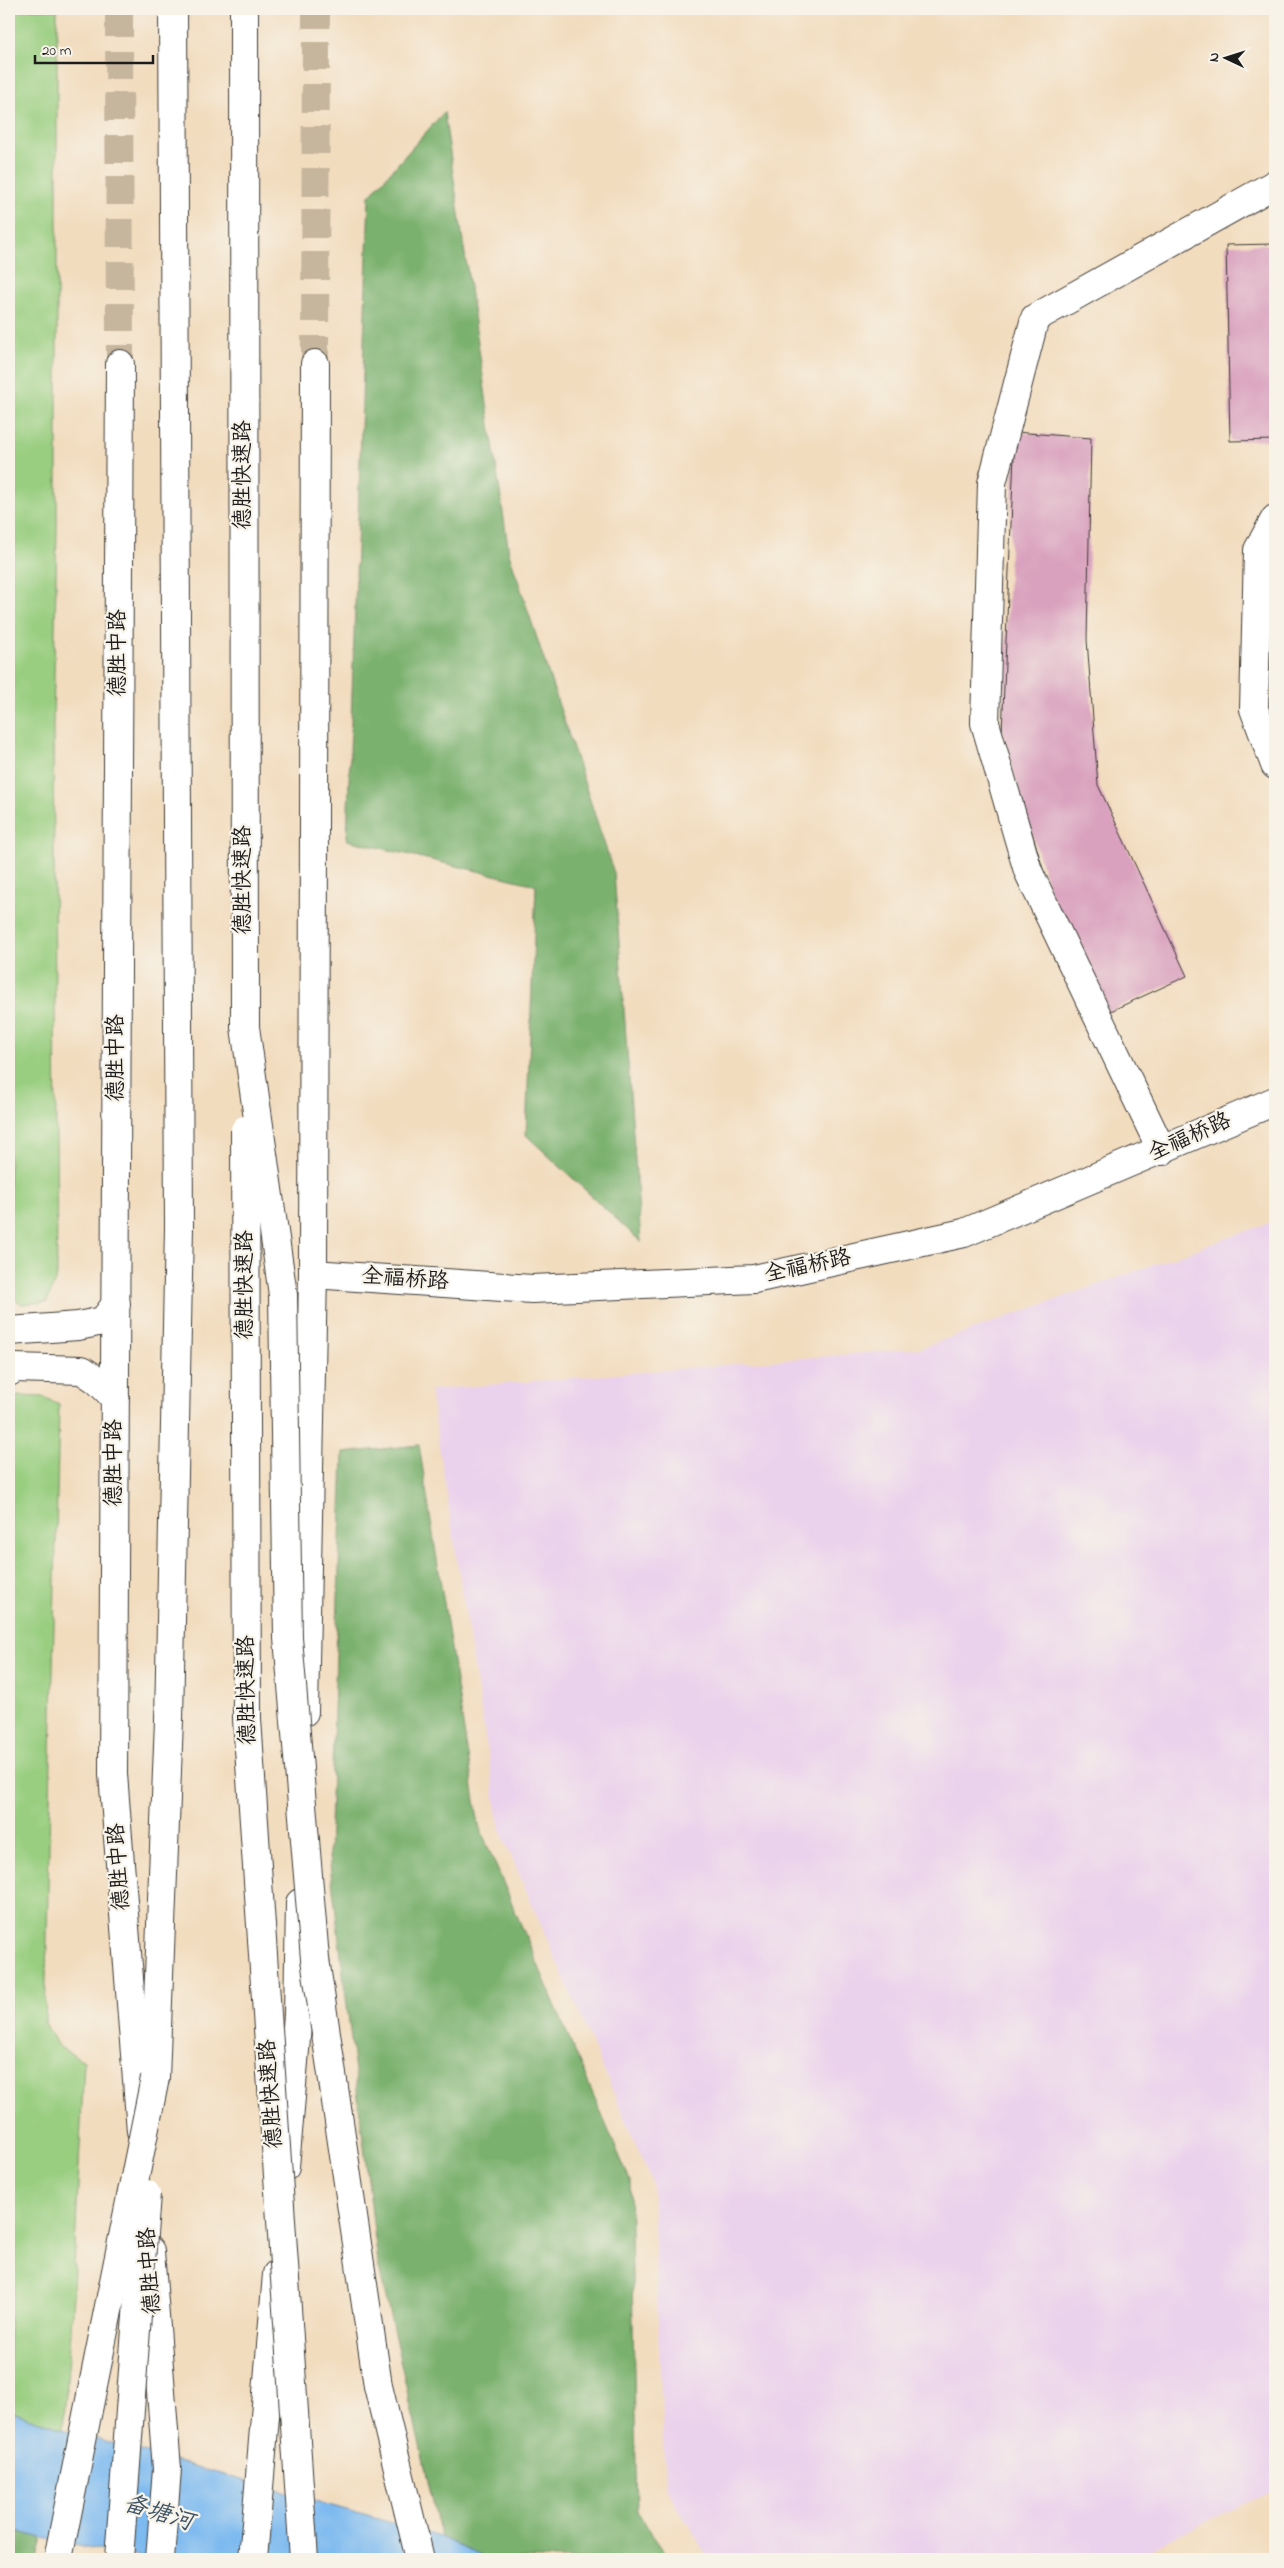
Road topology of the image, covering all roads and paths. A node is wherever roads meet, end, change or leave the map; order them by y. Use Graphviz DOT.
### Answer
graph roads {
  1 [pos="174,9"];
  2 [pos="244,9"];
  3 [pos="1275,184"];
  4 [pos="120,364"];
  5 [pos="315,364"];
  6 [pos="1275,519"];
  7 [pos="1275,765"];
  8 [pos="245,1027"];
  9 [pos="1275,1100"];
  10 [pos="1162,1151"];
  11 [pos="313,1274"];
  12 [pos="116,1304"];
  13 [pos="9,1331"];
  14 [pos="9,1372"];
  15 [pos="115,1398"];
  16 [pos="155,2078"];
  17 [pos="58,2559"];
  18 [pos="119,2559"];
  19 [pos="160,2559"];
  20 [pos="253,2559"];
  21 [pos="304,2559"];
  22 [pos="420,2559"];
  1 -- 16 [label="main road"];
  2 -- 8 [label="main road, 德胜快速路"];
  3 -- 10 [label="main road"];
  4 -- 12 [label="main road, 德胜中路"];
  5 -- 11 [label="main road"];
  6 -- 7 [label="main road"];
  8 -- 21 [label="main road, 德胜快速路, bridge"];
  8 -- 22 [label="main road, bridge"];
  9 -- 10 [label="main road, 全福桥路"];
  10 -- 11 [label="main road, 全福桥路"];
  11 -- 20 [label="main road"];
  12 -- 13 [label="main road"];
  12 -- 15 [label="main road, 德胜中路"];
  14 -- 15 [label="main road"];
  15 -- 19 [label="main road, 德胜中路"];
  16 -- 17 [label="main road, bridge"];
  16 -- 18 [label="main road, bridge"];
}
